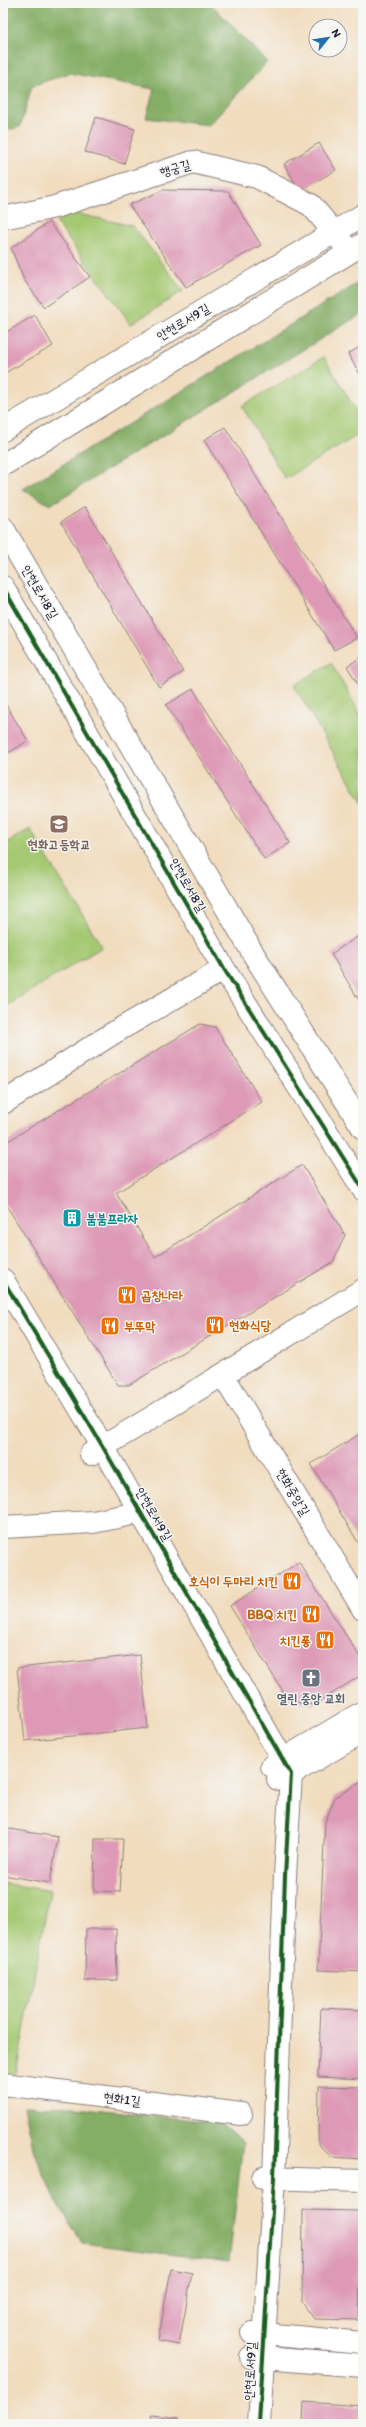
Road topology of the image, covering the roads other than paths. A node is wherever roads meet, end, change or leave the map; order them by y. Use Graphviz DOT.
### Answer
graph roads {
  1 [pos="363,215"];
  2 [pos="3,218"];
  3 [pos="334,232"];
  4 [pos="357,248"];
  5 [pos="3,430"];
  6 [pos="3,465"];
  7 [pos="3,528"];
  8 [pos="3,587"];
  9 [pos="224,969"];
  10 [pos="3,1103"];
  11 [pos="363,1128"];
  12 [pos="363,1189"];
  13 [pos="3,1280"];
  14 [pos="363,1290"];
  15 [pos="3,1309"];
  16 [pos="223,1375"];
  17 [pos="97,1450"];
  18 [pos="128,1515"];
  19 [pos="3,1527"];
  20 [pos="363,1609"];
  21 [pos="363,1712"];
  22 [pos="363,1732"];
  23 [pos="281,1770"];
  24 [pos="3,2084"];
  25 [pos="241,2114"];
  26 [pos="269,2178"];
  27 [pos="363,2181"];
  28 [pos="258,2334"];
  29 [pos="363,2343"];
  30 [pos="258,2358"];
  31 [pos="363,2366"];
  32 [pos="246,2424"];
  33 [pos="259,2424"];
  1 -- 3 [label="street, 안현로서9길"];
  2 -- 3 [label="street, 행궁길"];
  3 -- 4 [label="street, 행궁길"];
  3 -- 5 [label="street, 안현로서9길"];
  4 -- 6 [label="street"];
  7 -- 11 [label="street, 안현로서8길"];
  8 -- 9 [label="street, 안현로서8길"];
  9 -- 10 [label="street"];
  9 -- 12 [label="street, 안현로서8길"];
  13 -- 17 [label="street, 안현로서9길"];
  14 -- 16 [label="street"];
  15 -- 17 [label="street, 안현로서9길"];
  16 -- 17 [label="street"];
  16 -- 20 [label="street, 현화중앙길"];
  17 -- 18 [label="street, 안현로서9길"];
  17 -- 23 [label="street, 안현로서9길"];
  18 -- 19 [label="street"];
  18 -- 23 [label="street, 안현로서9길"];
  21 -- 23 [label="street"];
  22 -- 23 [label="street"];
  23 -- 26 [label="street"];
  24 -- 25 [label="street, 현화1길"];
  26 -- 27 [label="street"];
  26 -- 28 [label="street"];
  28 -- 29 [label="street, 안현로서9길"];
  28 -- 30 [label="street"];
  30 -- 31 [label="street"];
  30 -- 32 [label="street, 안현로서9길"];
  30 -- 33 [label="street"];
}
